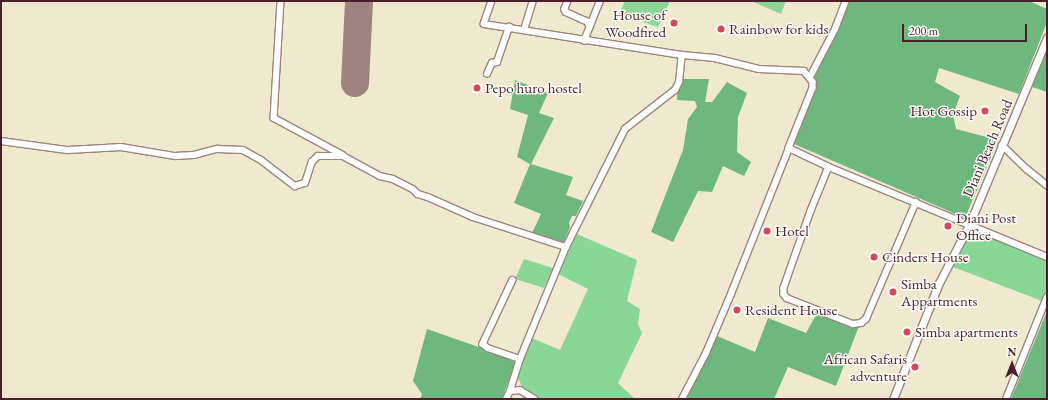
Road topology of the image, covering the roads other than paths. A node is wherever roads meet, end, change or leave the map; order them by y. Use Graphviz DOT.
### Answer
graph roads {
  1 [pos="281,1"];
  2 [pos="492,1"];
  3 [pos="533,1"];
  4 [pos="568,1"];
  5 [pos="600,1"];
  6 [pos="846,1"];
  7 [pos="509,27"];
  8 [pos="590,27"];
  9 [pos="524,30"];
  10 [pos="1047,38"];
  11 [pos="584,40"];
  12 [pos="682,55"];
  13 [pos="487,74"];
  14 [pos="810,77"];
  15 [pos="1,141"];
  16 [pos="1002,144"];
  17 [pos="789,148"];
  18 [pos="344,156"];
  19 [pos="829,167"];
  20 [pos="1047,185"];
  21 [pos="916,202"];
  22 [pos="969,225"];
  23 [pos="566,247"];
  24 [pos="1047,257"];
  25 [pos="513,280"];
  26 [pos="1047,297"];
  27 [pos="520,359"];
  28 [pos="514,376"];
  29 [pos="510,390"];
  30 [pos="520,390"];
  31 [pos="506,399"];
  32 [pos="535,399"];
  33 [pos="682,399"];
  34 [pos="893,399"];
  35 [pos="1006,399"];
  1 -- 18 [label="street"];
  2 -- 7 [label="street"];
  3 -- 9 [label="street"];
  4 -- 8 [label="street"];
  5 -- 8 [label="street"];
  6 -- 14 [label="street"];
  7 -- 9 [label="street"];
  7 -- 13 [label="street"];
  8 -- 11 [label="street"];
  9 -- 11 [label="street"];
  10 -- 16 [label="main road, Diani Beach Road"];
  11 -- 12 [label="street"];
  12 -- 14 [label="street"];
  12 -- 23 [label="street"];
  14 -- 17 [label="street"];
  15 -- 18 [label="street"];
  16 -- 20 [label="street"];
  16 -- 22 [label="main road, Diani Beach Road"];
  17 -- 19 [label="street"];
  17 -- 33 [label="street"];
  18 -- 23 [label="street"];
  19 -- 21 [label="street"];
  19 -- 21 [label="street"];
  21 -- 22 [label="street"];
  22 -- 24 [label="street"];
  22 -- 34 [label="main road, Diani Beach Road"];
  23 -- 27 [label="street"];
  25 -- 27 [label="street"];
  26 -- 35 [label="street"];
  27 -- 28 [label="street"];
  28 -- 29 [label="street"];
  28 -- 30 [label="street"];
  29 -- 30 [label="street"];
  29 -- 31 [label="street"];
  30 -- 32 [label="street"];
}
